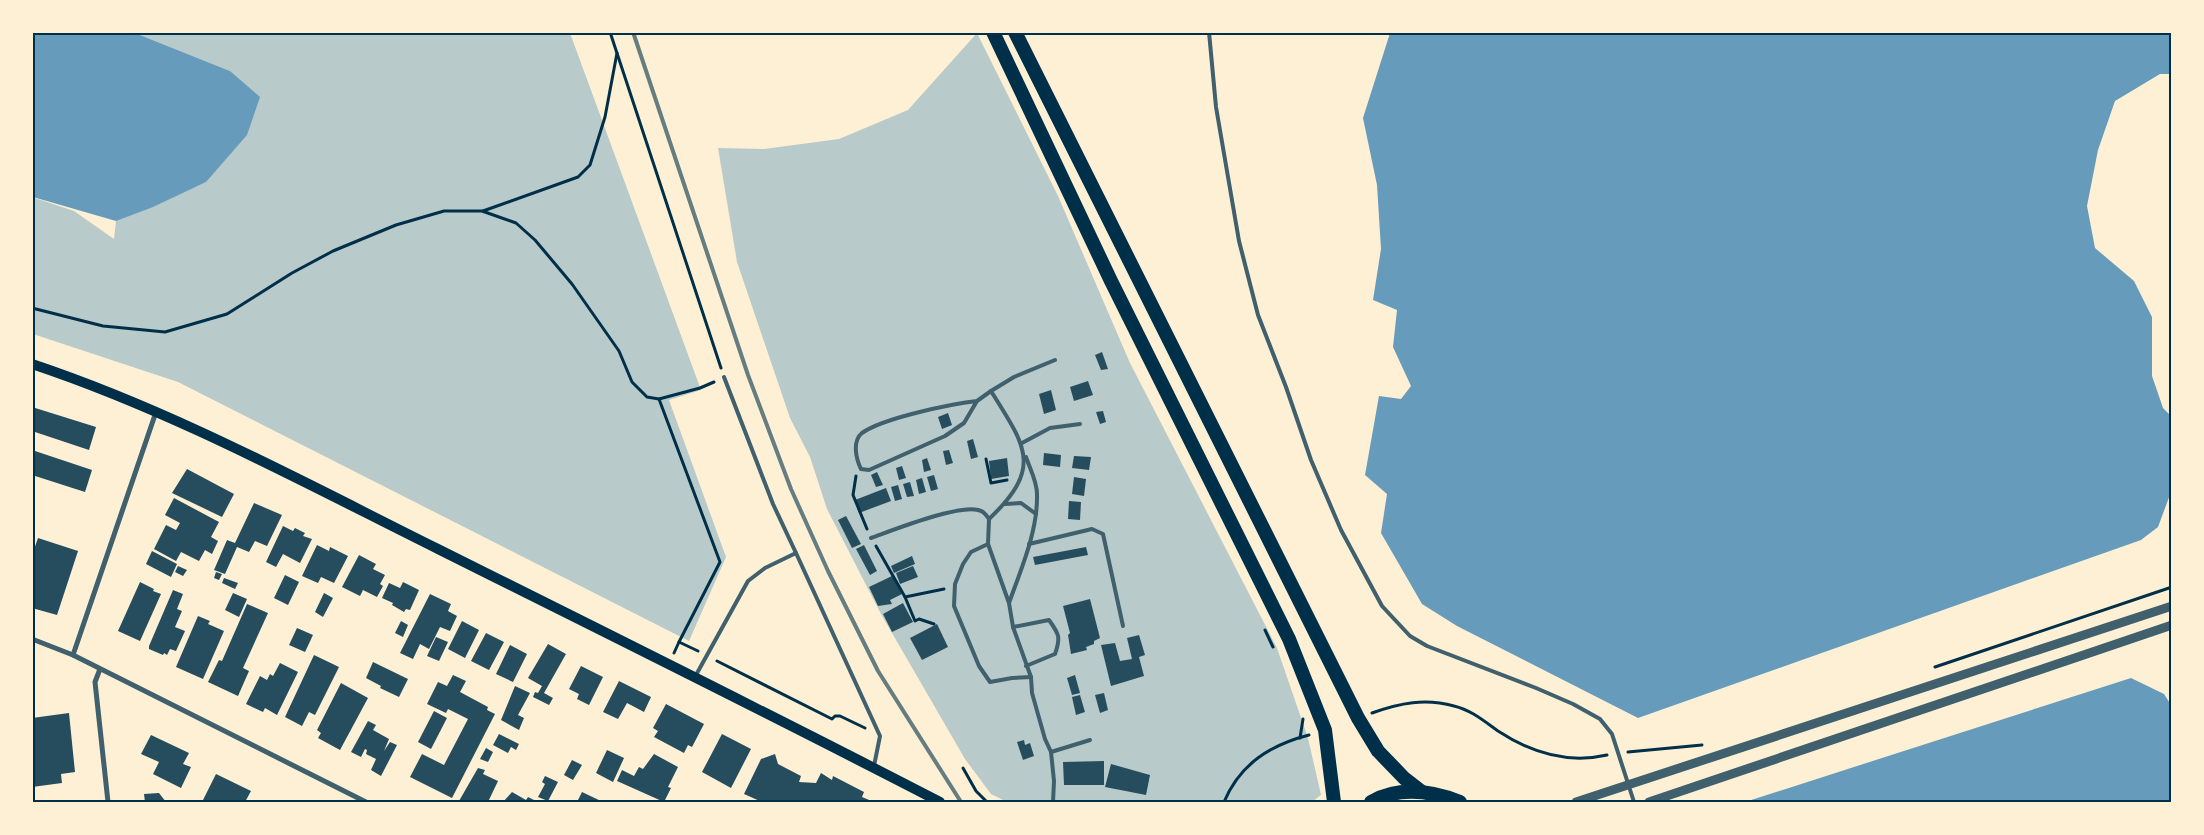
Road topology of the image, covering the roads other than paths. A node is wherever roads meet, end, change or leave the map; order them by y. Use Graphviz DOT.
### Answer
graph roads {
  1 [pos="993,32"];
  2 [pos="1015,32"];
  3 [pos="1209,32"];
  4 [pos="1055,360"];
  5 [pos="32,364"];
  6 [pos="724,377"];
  7 [pos="991,391"];
  8 [pos="977,401"];
  9 [pos="156,411"];
  10 [pos="1080,424"];
  11 [pos="1022,442"];
  12 [pos="1025,455"];
  13 [pos="1005,504"];
  14 [pos="1036,514"];
  15 [pos="989,519"];
  16 [pos="871,538"];
  17 [pos="988,544"];
  18 [pos="1029,544"];
  19 [pos="796,553"];
  20 [pos="1009,603"];
  21 [pos="2172,606"];
  22 [pos="2172,625"];
  23 [pos="1123,626"];
  24 [pos="1013,627"];
  25 [pos="32,639"];
  26 [pos="73,655"];
  27 [pos="1026,666"];
  28 [pos="100,669"];
  29 [pos="695,677"];
  30 [pos="1031,677"];
  31 [pos="1090,740"];
  32 [pos="1051,752"];
  33 [pos="874,768"];
  34 [pos="1628,786"];
  35 [pos="1422,792"];
  36 [pos="108,802"];
  37 [pos="366,802"];
  38 [pos="940,802"];
  39 [pos="1053,802"];
  40 [pos="1334,802"];
  41 [pos="1371,802"];
  42 [pos="1460,802"];
  43 [pos="1576,802"];
  44 [pos="1634,802"];
  45 [pos="1649,802"];
  1 -- 40 [label="highway"];
  2 -- 35 [label="highway"];
  3 -- 34 [label="lane"];
  4 -- 7 [label="lane"];
  5 -- 9 [label="main road"];
  6 -- 19 [label="lane"];
  7 -- 8 [label="lane"];
  7 -- 11 [label="lane"];
  8 -- 8 [label="lane"];
  9 -- 26 [label="street"];
  9 -- 29 [label="main road"];
  10 -- 11 [label="lane"];
  11 -- 12 [label="lane"];
  12 -- 13 [label="lane"];
  12 -- 14 [label="lane"];
  13 -- 14 [label="lane"];
  13 -- 15 [label="lane"];
  14 -- 18 [label="lane"];
  15 -- 16 [label="lane"];
  15 -- 17 [label="lane"];
  17 -- 20 [label="lane"];
  17 -- 30 [label="lane"];
  18 -- 20 [label="lane"];
  18 -- 23 [label="lane"];
  19 -- 29 [label="lane"];
  19 -- 33 [label="lane"];
  20 -- 24 [label="lane"];
  21 -- 34 [label="street"];
  22 -- 45 [label="street"];
  24 -- 27 [label="lane"];
  24 -- 27 [label="lane"];
  25 -- 26 [label="street"];
  26 -- 28 [label="street"];
  27 -- 30 [label="lane"];
  28 -- 36 [label="street"];
  28 -- 37 [label="street"];
  29 -- 33 [label="main road"];
  30 -- 32 [label="lane"];
  31 -- 32 [label="lane"];
  32 -- 39 [label="lane"];
  33 -- 38 [label="main road"];
  34 -- 43 [label="street"];
  34 -- 44 [label="lane"];
  35 -- 41 [label="highway"];
  35 -- 42 [label="highway"];
}
